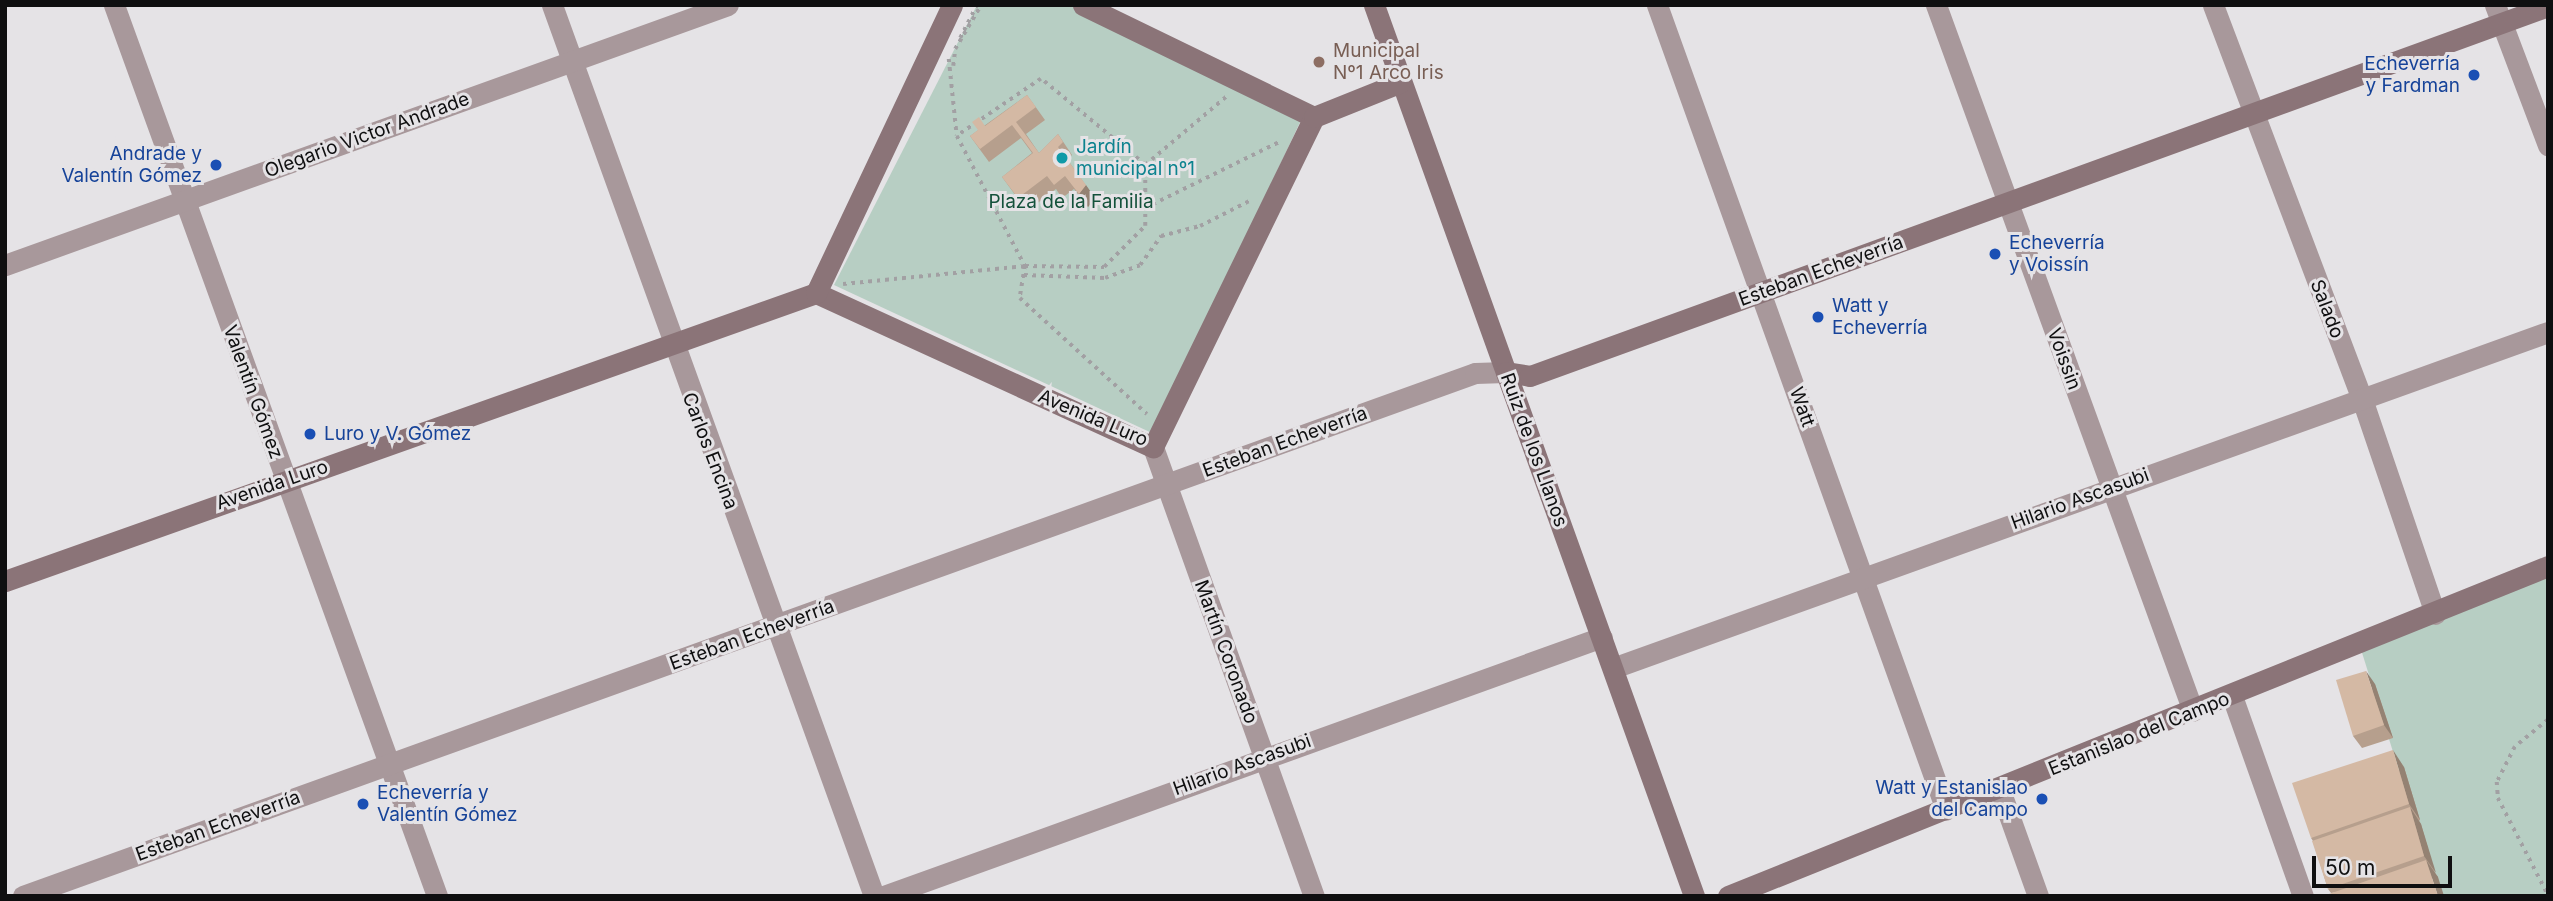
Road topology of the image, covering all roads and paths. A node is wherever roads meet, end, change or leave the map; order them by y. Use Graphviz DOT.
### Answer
graph roads {
  1 [pos="114,5"];
  2 [pos="552,5"];
  3 [pos="729,5"];
  4 [pos="952,5"];
  5 [pos="979,5"];
  6 [pos="1083,5"];
  7 [pos="1374,5"];
  8 [pos="1657,5"];
  9 [pos="1936,5"];
  10 [pos="2213,5"];
  11 [pos="2548,6"];
  12 [pos="2498,14"];
  13 [pos="949,59"];
  14 [pos="572,62"];
  15 [pos="943,71"];
  16 [pos="952,72"];
  17 [pos="1399,83"];
  18 [pos="1238,87"];
  19 [pos="2252,113"];
  20 [pos="1314,117"];
  21 [pos="1294,134"];
  22 [pos="957,136"];
  23 [pos="2548,145"];
  24 [pos="1145,165"];
  25 [pos="1256,197"];
  26 [pos="184,201"];
  27 [pos="2007,202"];
  28 [pos="1145,208"];
  29 [pos="5,265"];
  30 [pos="1025,266"];
  31 [pos="840,273"];
  32 [pos="1024,275"];
  33 [pos="825,289"];
  34 [pos="846,291"];
  35 [pos="1762,294"];
  36 [pos="2548,332"];
  37 [pos="671,347"];
  38 [pos="1506,372"];
  39 [pos="2362,399"];
  40 [pos="1158,424"];
  41 [pos="1153,447"];
  42 [pos="285,479"];
  43 [pos="1167,486"];
  44 [pos="2110,488"];
  45 [pos="2548,566"];
  46 [pos="1863,577"];
  47 [pos="5,580"];
  48 [pos="2435,614"];
  49 [pos="776,626"];
  50 [pos="1602,638"];
  51 [pos="1613,668"];
  52 [pos="2232,696"];
  53 [pos="2193,711"];
  54 [pos="2548,720"];
  55 [pos="1264,757"];
  56 [pos="389,765"];
  57 [pos="2000,790"];
  58 [pos="1946,810"];
  59 [pos="1751,892"];
  60 [pos="2548,895"];
  61 [pos="23,896"];
  62 [pos="437,896"];
  63 [pos="874,896"];
  64 [pos="884,896"];
  65 [pos="1314,896"];
  66 [pos="1694,896"];
  67 [pos="1728,896"];
  68 [pos="2038,896"];
  69 [pos="2303,896"];
  1 -- 26 [label="street, Valentín Gómez"];
  2 -- 14 [label="street, Carlos Encina"];
  3 -- 14 [label="street, Olegario Victor Andrade"];
  4 -- 33 [label="street"];
  5 -- 13 [label="path"];
  5 -- 16 [label="path"];
  6 -- 20 [label="street"];
  7 -- 17 [label="street, Ruiz de los Llanos"];
  8 -- 35 [label="street, Watt"];
  9 -- 27 [label="street, Voissin"];
  10 -- 19 [label="street, Salado"];
  11 -- 12 [label="street, Esteban Echeverría"];
  12 -- 19 [label="street, Esteban Echeverría"];
  12 -- 23 [label="street"];
  13 -- 15 [label="path"];
  13 -- 16 [label="path"];
  14 -- 26 [label="street, Olegario Victor Andrade"];
  14 -- 37 [label="street, Carlos Encina"];
  16 -- 22 [label="path"];
  17 -- 20 [label="street"];
  17 -- 38 [label="street, Ruiz de los Llanos"];
  18 -- 24 [label="path"];
  19 -- 27 [label="street, Esteban Echeverría"];
  19 -- 39 [label="street, Salado"];
  20 -- 41 [label="street, Avenida Luro"];
  21 -- 28 [label="path"];
  22 -- 24 [label="path"];
  22 -- 30 [label="path"];
  24 -- 28 [label="path"];
  25 -- 32 [label="path"];
  26 -- 29 [label="street, Olegario Victor Andrade"];
  26 -- 42 [label="street, Valentín Gómez"];
  27 -- 35 [label="street, Esteban Echeverría"];
  27 -- 44 [label="street, Voissin"];
  28 -- 30 [label="path"];
  30 -- 32 [label="path"];
  30 -- 33 [label="path"];
  31 -- 33 [label="path"];
  32 -- 40 [label="path"];
  33 -- 34 [label="path"];
  33 -- 37 [label="street, Avenida Luro"];
  33 -- 41 [label="street, Avenida Luro"];
  35 -- 38 [label="street, Esteban Echeverría"];
  35 -- 46 [label="street, Watt"];
  36 -- 39 [label="street, Hilario Ascasubi"];
  37 -- 42 [label="street, Avenida Luro"];
  37 -- 49 [label="street, Carlos Encina"];
  38 -- 43 [label="street, Esteban Echeverría"];
  38 -- 50 [label="street, Ruiz de los Llanos"];
  39 -- 44 [label="street, Hilario Ascasubi"];
  39 -- 48 [label="street, Salado"];
  41 -- 43 [label="street, Martín Coronado"];
  42 -- 47 [label="street, Avenida Luro"];
  42 -- 56 [label="street, Valentín Gómez"];
  43 -- 49 [label="street, Esteban Echeverría"];
  43 -- 55 [label="street, Martín Coronado"];
  44 -- 46 [label="street, Hilario Ascasubi"];
  44 -- 53 [label="street, Voissin"];
  45 -- 48 [label="street, Estanislao del Campo"];
  46 -- 51 [label="street, Hilario Ascasubi"];
  46 -- 58 [label="street, Watt"];
  48 -- 52 [label="street, Estanislao del Campo"];
  49 -- 56 [label="street, Esteban Echeverría"];
  49 -- 63 [label="street, Carlos Encina"];
  50 -- 51 [label="street, Ruiz de los Llanos"];
  50 -- 55 [label="street, Hilario Ascasubi"];
  51 -- 66 [label="street, Ruiz de los Llanos"];
  52 -- 53 [label="street, Estanislao del Campo"];
  52 -- 69 [label="street"];
  53 -- 57 [label="street, Estanislao del Campo"];
  54 -- 60 [label="path"];
  55 -- 64 [label="street, Hilario Ascasubi"];
  55 -- 65 [label="street, Martín Coronado"];
  56 -- 61 [label="street, Esteban Echeverría"];
  56 -- 62 [label="street, Valentín Gómez"];
  57 -- 58 [label="street, Estanislao del Campo"];
  57 -- 68 [label="street"];
  58 -- 59 [label="street, Estanislao del Campo"];
  59 -- 67 [label="street, Estanislao del Campo"];
}
